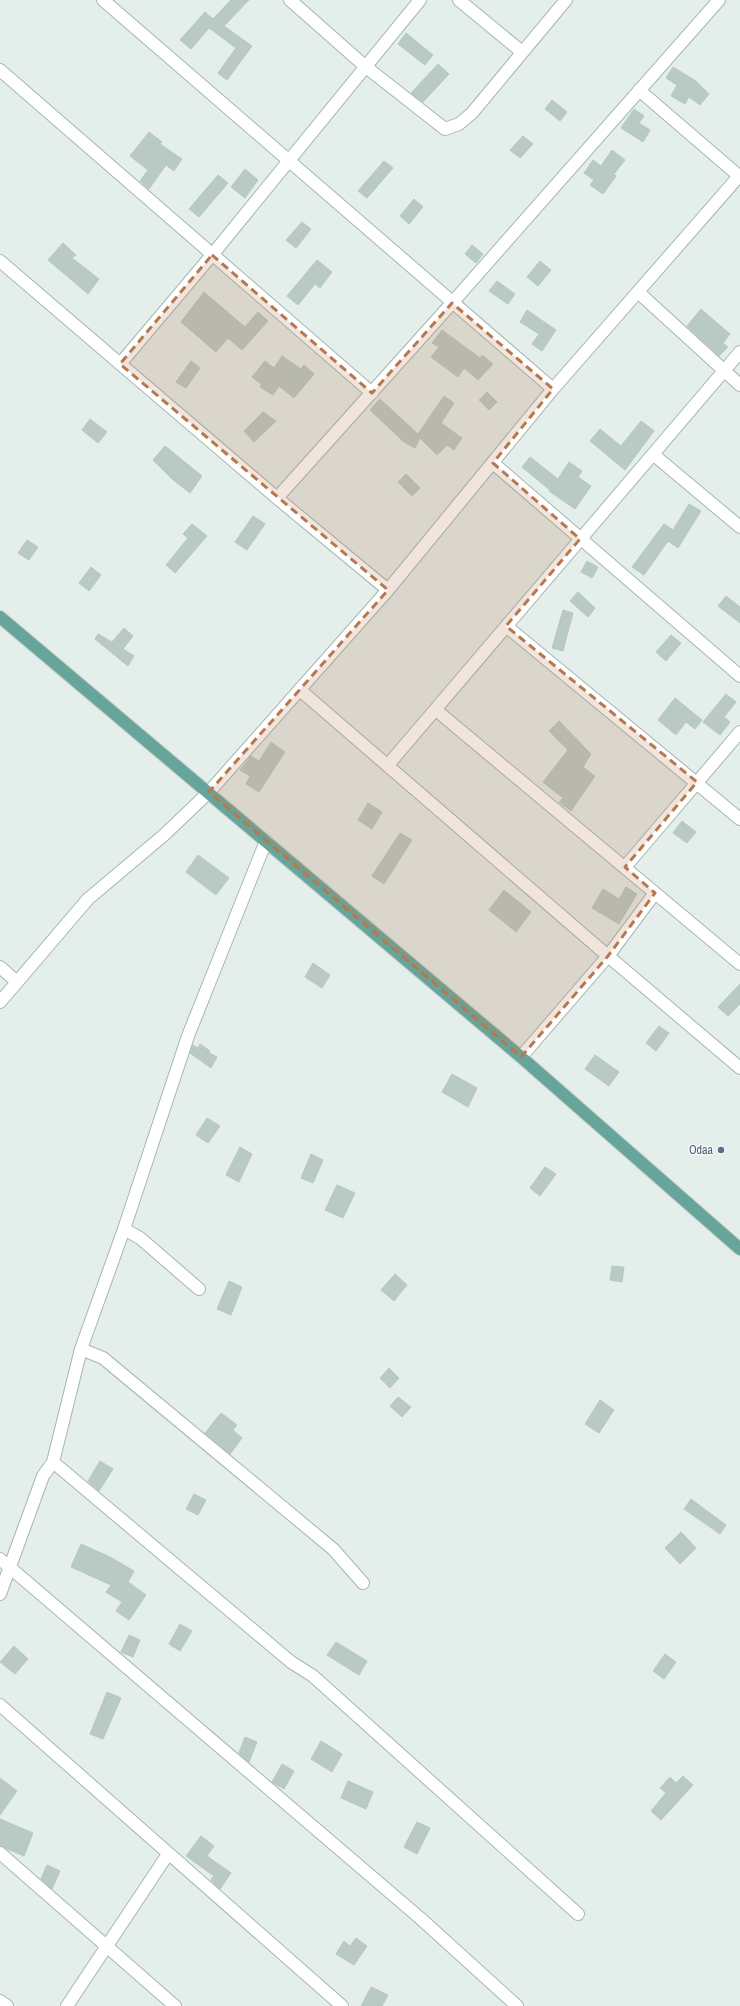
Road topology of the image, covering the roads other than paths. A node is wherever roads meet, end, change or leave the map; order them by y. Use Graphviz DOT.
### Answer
graph roads {
  1 [pos="103,0"];
  2 [pos="290,0"];
  3 [pos="420,0"];
  4 [pos="459,0"];
  5 [pos="566,0"];
  6 [pos="719,0"];
  7 [pos="522,52"];
  8 [pos="366,67"];
  9 [pos="0,70"];
  10 [pos="639,90"];
  11 [pos="290,161"];
  12 [pos="739,175"];
  13 [pos="212,255"];
  14 [pos="0,262"];
  15 [pos="638,292"];
  16 [pos="452,303"];
  17 [pos="740,352"];
  18 [pos="120,364"];
  19 [pos="724,372"];
  20 [pos="740,385"];
  21 [pos="553,389"];
  22 [pos="372,393"];
  23 [pos="654,455"];
  24 [pos="492,464"];
  25 [pos="277,498"];
  26 [pos="740,527"];
  27 [pos="580,539"];
  28 [pos="388,590"];
  29 [pos="0,617"];
  30 [pos="506,626"];
  31 [pos="740,676"];
  32 [pos="300,690"];
  33 [pos="436,710"];
  34 [pos="740,732"];
  35 [pos="388,765"];
  36 [pos="697,782"];
  37 [pos="209,792"];
  38 [pos="740,819"];
  39 [pos="266,841"];
  40 [pos="625,867"];
  41 [pos="655,893"];
  42 [pos="608,956"];
  43 [pos="740,964"];
  44 [pos="0,967"];
  45 [pos="17,982"];
  46 [pos="0,1002"];
  47 [pos="521,1057"];
  48 [pos="740,1068"];
  49 [pos="124,1230"];
  50 [pos="740,1249"];
  51 [pos="199,1289"];
  52 [pos="81,1349"];
  53 [pos="53,1462"];
  54 [pos="0,1559"];
  55 [pos="10,1567"];
  56 [pos="363,1582"];
  57 [pos="0,1594"];
  58 [pos="0,1705"];
  59 [pos="0,1853"];
  60 [pos="168,1854"];
  61 [pos="578,1914"];
  62 [pos="107,1946"];
  63 [pos="0,2000"];
  64 [pos="6,2006"];
  65 [pos="67,2006"];
  66 [pos="175,2006"];
  67 [pos="342,2006"];
  68 [pos="517,2006"];
  1 -- 11 [label="street"];
  2 -- 8 [label="street"];
  3 -- 8 [label="street"];
  4 -- 7 [label="street"];
  5 -- 7 [label="street"];
  6 -- 10 [label="street"];
  7 -- 8 [label="street"];
  8 -- 11 [label="street"];
  9 -- 13 [label="street"];
  10 -- 12 [label="street"];
  10 -- 16 [label="street"];
  11 -- 13 [label="street"];
  11 -- 16 [label="street"];
  12 -- 15 [label="street"];
  13 -- 18 [label="street"];
  13 -- 22 [label="street"];
  14 -- 18 [label="street"];
  15 -- 19 [label="street"];
  15 -- 21 [label="street"];
  16 -- 21 [label="street"];
  16 -- 22 [label="street"];
  17 -- 19 [label="street"];
  18 -- 25 [label="street"];
  19 -- 20 [label="street"];
  19 -- 23 [label="street"];
  21 -- 24 [label="street"];
  22 -- 25 [label="street"];
  23 -- 26 [label="street"];
  23 -- 27 [label="street"];
  24 -- 27 [label="street"];
  24 -- 28 [label="street"];
  25 -- 28 [label="street"];
  27 -- 30 [label="street"];
  27 -- 31 [label="street"];
  28 -- 32 [label="street"];
  29 -- 37 [label="main road"];
  30 -- 33 [label="street"];
  30 -- 36 [label="street"];
  32 -- 35 [label="street"];
  32 -- 37 [label="street"];
  33 -- 35 [label="street"];
  33 -- 40 [label="street"];
  34 -- 36 [label="street"];
  35 -- 42 [label="street"];
  36 -- 38 [label="street"];
  36 -- 40 [label="street"];
  37 -- 39 [label="main road"];
  37 -- 45 [label="street"];
  39 -- 47 [label="main road"];
  39 -- 49 [label="street"];
  40 -- 41 [label="street"];
  41 -- 42 [label="street"];
  41 -- 43 [label="street"];
  42 -- 47 [label="street"];
  42 -- 48 [label="street"];
  44 -- 45 [label="street"];
  45 -- 46 [label="street"];
  47 -- 50 [label="main road"];
  49 -- 51 [label="street"];
  49 -- 52 [label="street"];
  52 -- 53 [label="street"];
  52 -- 56 [label="street"];
  53 -- 55 [label="street"];
  53 -- 61 [label="street"];
  54 -- 55 [label="street"];
  55 -- 57 [label="street"];
  55 -- 68 [label="street"];
  58 -- 60 [label="street"];
  59 -- 62 [label="street"];
  60 -- 62 [label="street"];
  60 -- 67 [label="street"];
  62 -- 65 [label="street"];
  62 -- 66 [label="street"];
  63 -- 64 [label="street"];
}
